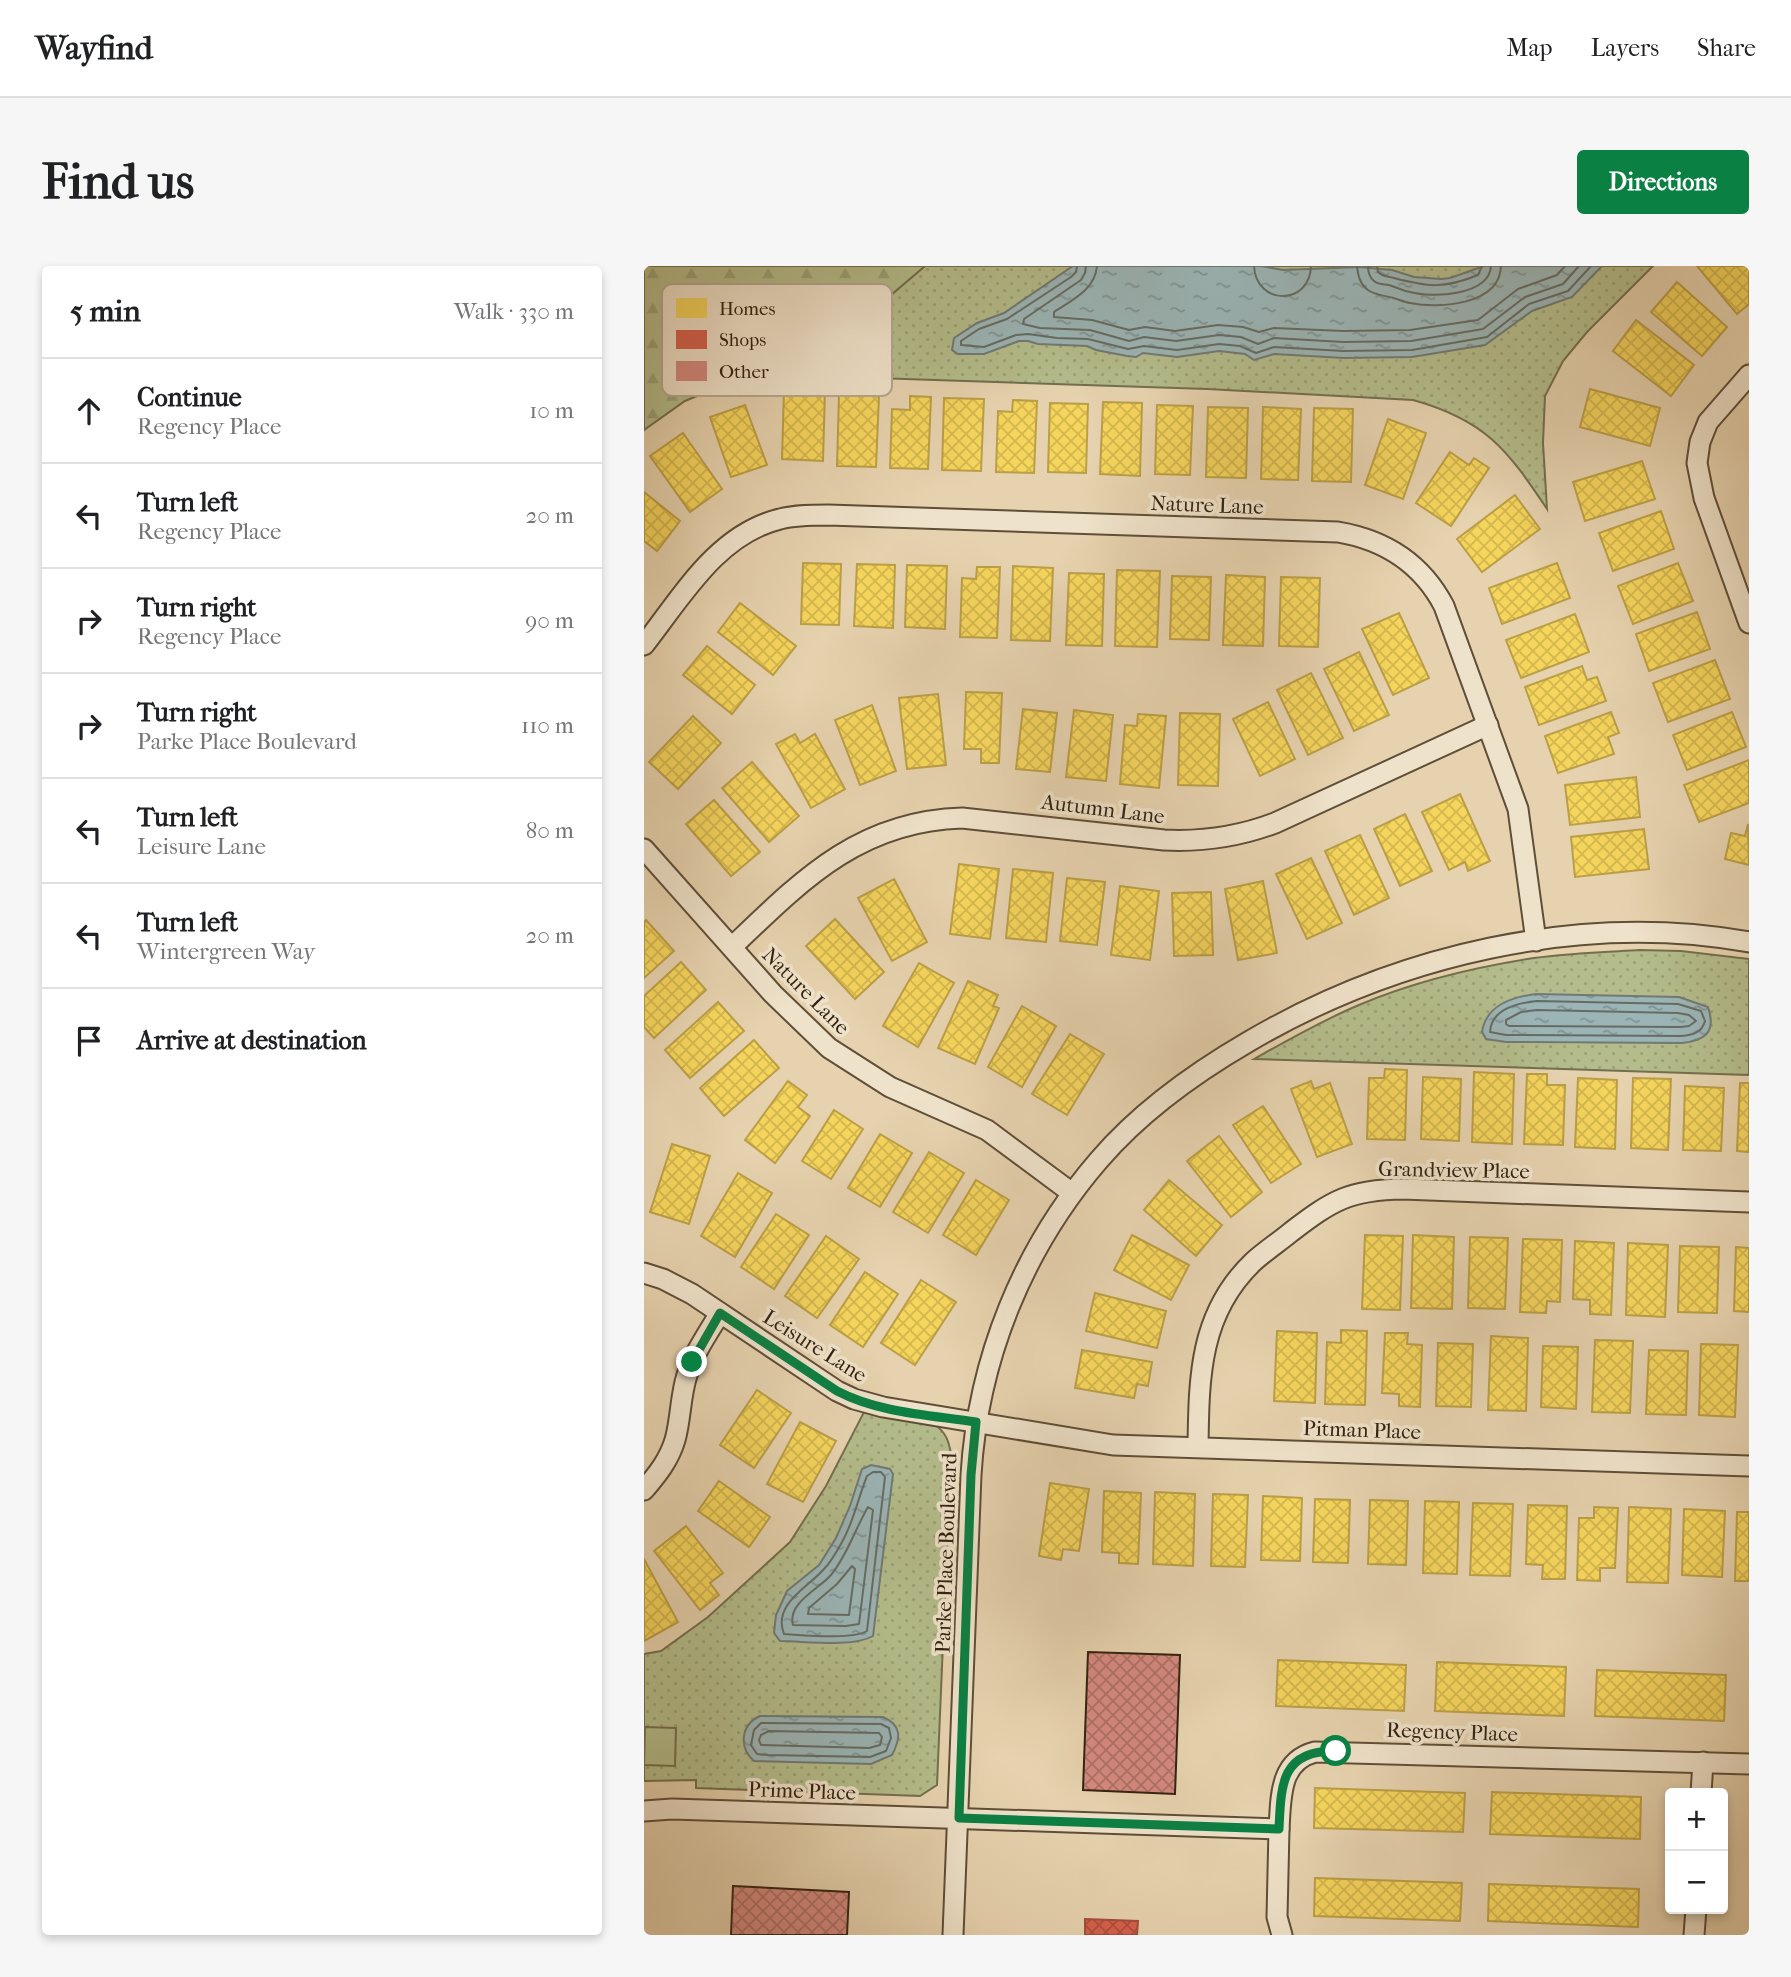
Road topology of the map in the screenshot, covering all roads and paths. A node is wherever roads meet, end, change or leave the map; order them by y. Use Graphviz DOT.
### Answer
graph roads {
  1 [pos="1749,375"];
  2 [pos="1749,623"];
  3 [pos="644,645"];
  4 [pos="1488,725"];
  5 [pos="644,849"];
  6 [pos="1536,941"];
  7 [pos="1749,942"];
  8 [pos="732,947"];
  9 [pos="1072,1193"];
  10 [pos="1749,1202"];
  11 [pos="644,1273"];
  12 [pos="720,1313"];
  13 [pos="976,1422"];
  14 [pos="1198,1447"];
  15 [pos="1749,1466"];
  16 [pos="644,1490"];
  17 [pos="1703,1762"];
  18 [pos="1749,1764"];
  19 [pos="1701,1788"];
  20 [pos="644,1811"];
  21 [pos="959,1818"];
  22 [pos="1279,1829"];
  23 [pos="1696,1914"];
  24 [pos="954,1935"];
  25 [pos="1282,1935"];
  26 [pos="1694,1935"];
  1 -- 2 [label="street"];
  3 -- 4 [label="street, Nature Lane"];
  4 -- 6 [label="street, Nature Lane"];
  4 -- 8 [label="street, Autumn Lane"];
  5 -- 8 [label="street, Nature Lane"];
  6 -- 7 [label="street, Parke Place Boulevard"];
  6 -- 9 [label="street, Parke Place Boulevard"];
  8 -- 9 [label="street, Nature Lane"];
  9 -- 13 [label="street, Parke Place Boulevard"];
  10 -- 14 [label="street, Grandview Place"];
  11 -- 12 [label="street, Leisure Lane"];
  12 -- 13 [label="street, Leisure Lane"];
  12 -- 16 [label="street"];
  13 -- 14 [label="street, Pitman Place"];
  13 -- 21 [label="street, Parke Place Boulevard"];
  14 -- 15 [label="street, Pitman Place"];
  17 -- 18 [label="street, Regency Place"];
  17 -- 19 [label="street"];
  17 -- 22 [label="street, Regency Place"];
  20 -- 21 [label="street, Prime Place"];
  21 -- 22 [label="street"];
  21 -- 24 [label="street, Parke Place Boulevard"];
  22 -- 25 [label="street, Regency Place"];
  23 -- 26 [label="street"];
}
